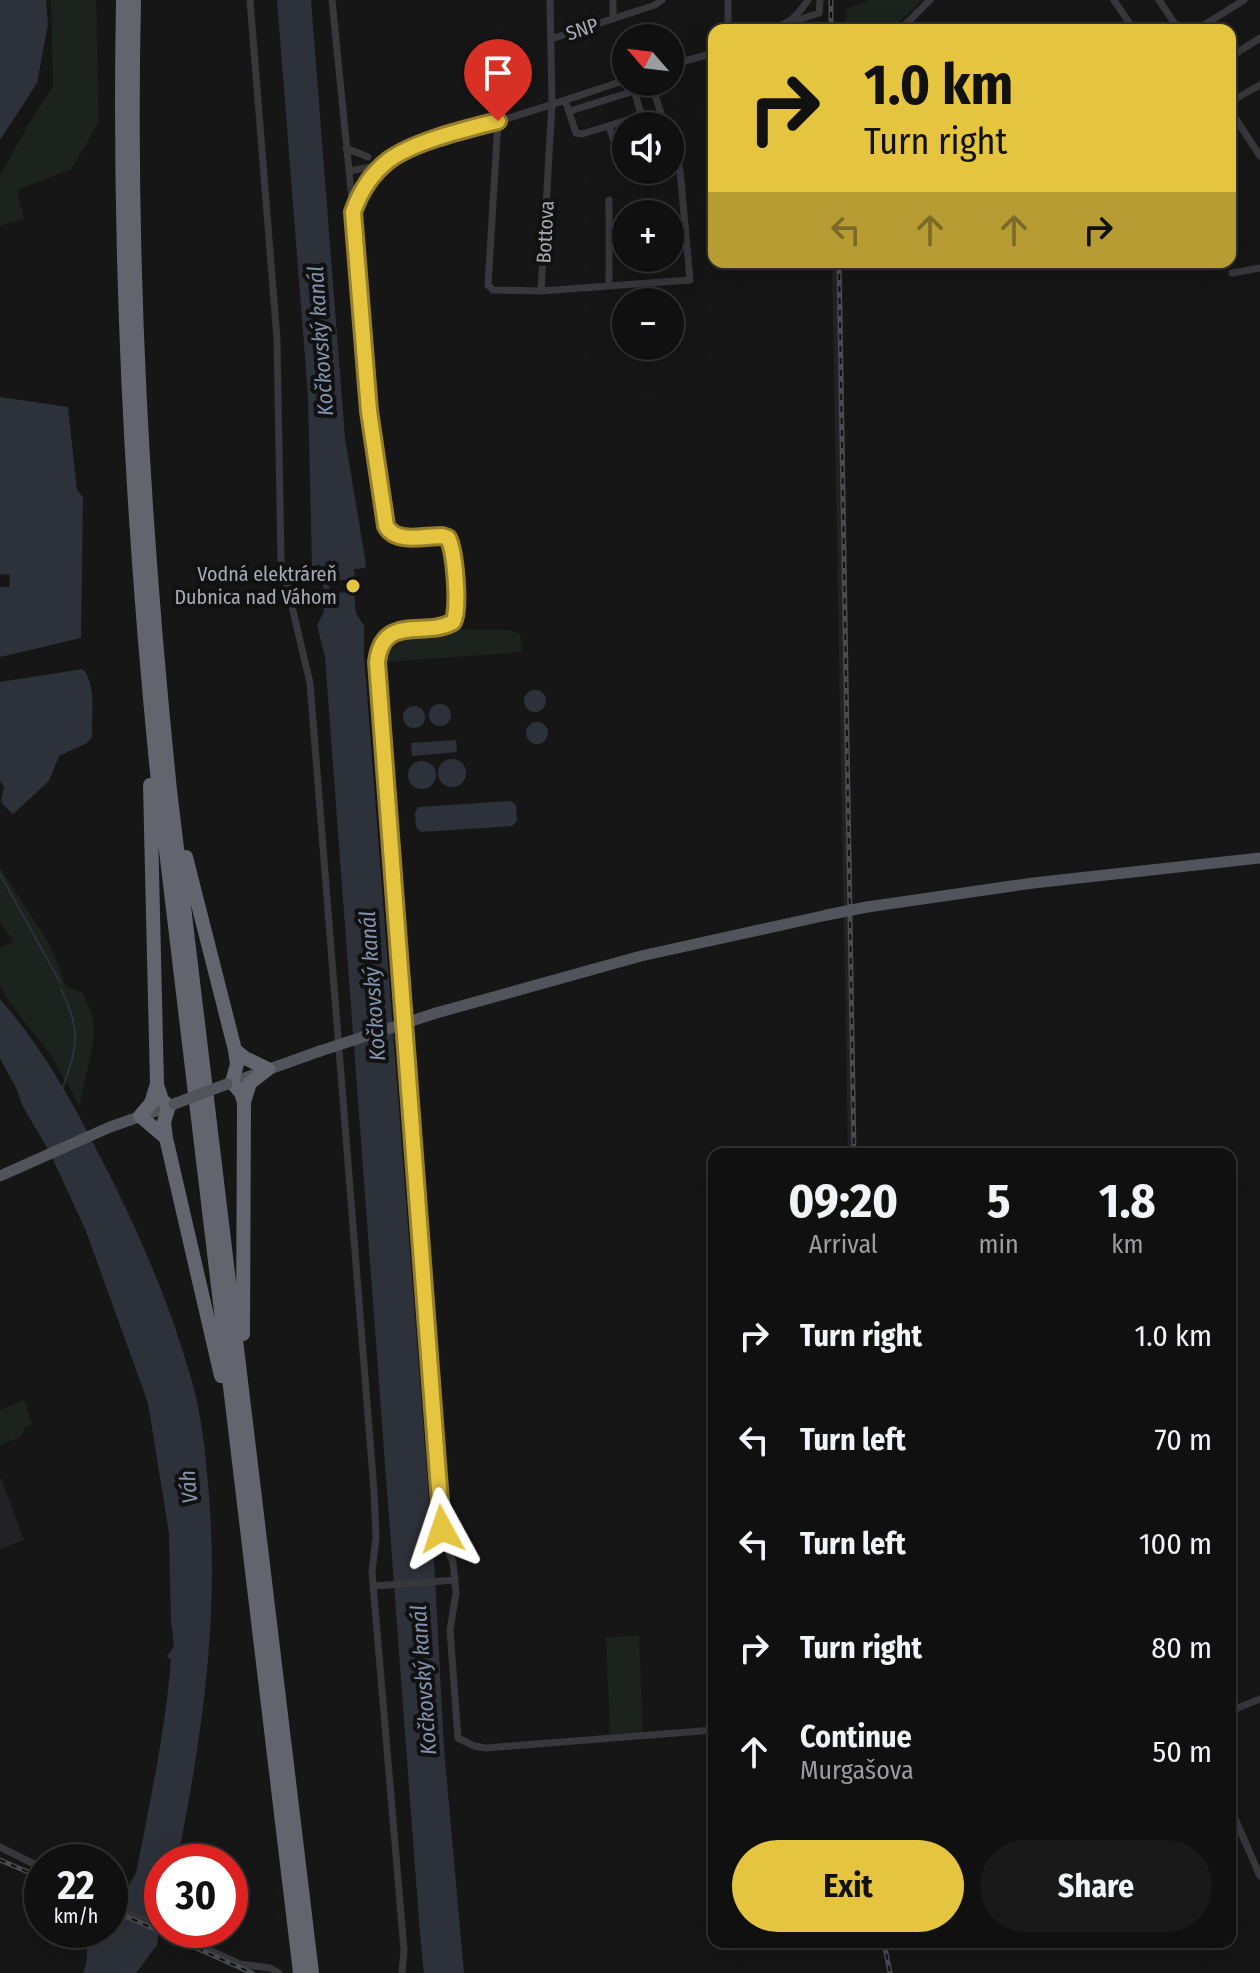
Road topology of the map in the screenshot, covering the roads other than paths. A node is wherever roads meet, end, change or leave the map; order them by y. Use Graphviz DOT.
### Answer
graph roads {
  1 [pos="123,0"];
  2 [pos="134,0"];
  3 [pos="250,0"];
  4 [pos="332,0"];
  5 [pos="550,0"];
  6 [pos="613,0"];
  7 [pos="662,0"];
  8 [pos="728,0"];
  9 [pos="808,0"];
  10 [pos="820,0"];
  11 [pos="930,0"];
  12 [pos="1114,0"];
  13 [pos="1171,0"];
  14 [pos="1244,0"];
  15 [pos="1161,3"];
  16 [pos="613,19"];
  17 [pos="728,24"];
  18 [pos="787,24"];
  19 [pos="789,24"];
  20 [pos="905,24"];
  21 [pos="1130,24"];
  22 [pos="1175,24"];
  23 [pos="1206,24"];
  24 [pos="1260,38"];
  25 [pos="551,39"];
  26 [pos="1236,53"];
  27 [pos="708,56"];
  28 [pos="684,60"];
  29 [pos="612,85"];
  30 [pos="1260,85"];
  31 [pos="612,94"];
  32 [pos="636,96"];
  33 [pos="1236,99"];
  34 [pos="565,100"];
  35 [pos="552,104"];
  36 [pos="570,111"];
  37 [pos="1236,119"];
  38 [pos="498,121"];
  39 [pos="609,126"];
  40 [pos="612,135"];
  41 [pos="1256,142"];
  42 [pos="346,148"];
  43 [pos="1260,156"];
  44 [pos="368,157"];
  45 [pos="384,165"];
  46 [pos="349,171"];
  47 [pos="681,184"];
  48 [pos="609,200"];
  49 [pos="353,212"];
  50 [pos="1260,268"];
  51 [pos="1232,273"];
  52 [pos="609,286"];
  53 [pos="541,291"];
  54 [pos="152,721"];
  55 [pos="170,790"];
  56 [pos="1260,858"];
  57 [pos="235,1050"];
  58 [pos="268,1069"];
  59 [pos="230,1083"];
  60 [pos="157,1084"];
  61 [pos="244,1102"];
  62 [pos="172,1105"];
  63 [pos="137,1117"];
  64 [pos="166,1138"];
  65 [pos="0,1176"];
  66 [pos="239,1362"];
  67 [pos="237,1443"];
  68 [pos="455,1580"];
  69 [pos="375,1586"];
  70 [pos="1260,1699"];
  71 [pos="1236,1709"];
  72 [pos="708,1730"];
  73 [pos="1236,1821"];
  74 [pos="0,1847"];
  75 [pos="24,1859"];
  76 [pos="1260,1876"];
  77 [pos="205,1948"];
  78 [pos="306,1971"];
  79 [pos="279,1973"];
  80 [pos="402,1973"];
  1 -- 54 [label="highway"];
  2 -- 55 [label="highway"];
  3 -- 69 [label="street"];
  4 -- 42 [label="street"];
  5 -- 25 [label="street, Bottova"];
  6 -- 16 [label="street, SNP"];
  7 -- 16 [label="street, SNP"];
  8 -- 17 [label="street"];
  9 -- 18 [label="street"];
  10 -- 19 [label="street"];
  11 -- 20 [label="street"];
  12 -- 21 [label="street"];
  13 -- 15 [label="street"];
  14 -- 23 [label="street"];
  15 -- 22 [label="street"];
  16 -- 25 [label="street, SNP"];
  24 -- 26 [label="street"];
  25 -- 35 [label="street, Bottova"];
  27 -- 28 [label="street"];
  29 -- 34 [label="street"];
  30 -- 33 [label="street"];
  31 -- 36 [label="street"];
  32 -- 39 [label="street"];
  34 -- 35 [label="street"];
  34 -- 36 [label="street"];
  35 -- 38 [label="street"];
  35 -- 53 [label="street, Bottova"];
  36 -- 39 [label="street"];
  37 -- 41 [label="street"];
  38 -- 45 [label="street"];
  38 -- 53 [label="street, Bottova"];
  39 -- 40 [label="street"];
  41 -- 43 [label="street"];
  42 -- 44 [label="street"];
  42 -- 46 [label="street"];
  45 -- 46 [label="street"];
  45 -- 49 [label="street"];
  46 -- 49 [label="street"];
  47 -- 52 [label="street"];
  48 -- 52 [label="street"];
  49 -- 68 [label="street"];
  50 -- 51 [label="street"];
  52 -- 53 [label="street"];
  54 -- 60 [label="highway"];
  54 -- 67 [label="highway"];
  55 -- 57 [label="highway"];
  55 -- 66 [label="highway"];
  56 -- 58 [label="main road, bridge"];
  57 -- 58 [label="highway"];
  57 -- 59 [label="highway"];
  58 -- 59 [label="main road"];
  58 -- 61 [label="highway"];
  59 -- 61 [label="highway"];
  59 -- 62 [label="main road, bridge"];
  60 -- 62 [label="highway"];
  60 -- 63 [label="highway"];
  61 -- 66 [label="highway"];
  62 -- 63 [label="main road"];
  62 -- 64 [label="highway"];
  63 -- 64 [label="highway"];
  63 -- 65 [label="main road"];
  64 -- 67 [label="highway"];
  66 -- 78 [label="highway"];
  67 -- 78 [label="highway"];
  68 -- 69 [label="street"];
  68 -- 72 [label="street"];
  69 -- 80 [label="street"];
  70 -- 71 [label="street"];
  73 -- 76 [label="street"];
  74 -- 75 [label="street"];
  77 -- 79 [label="street"];
}
